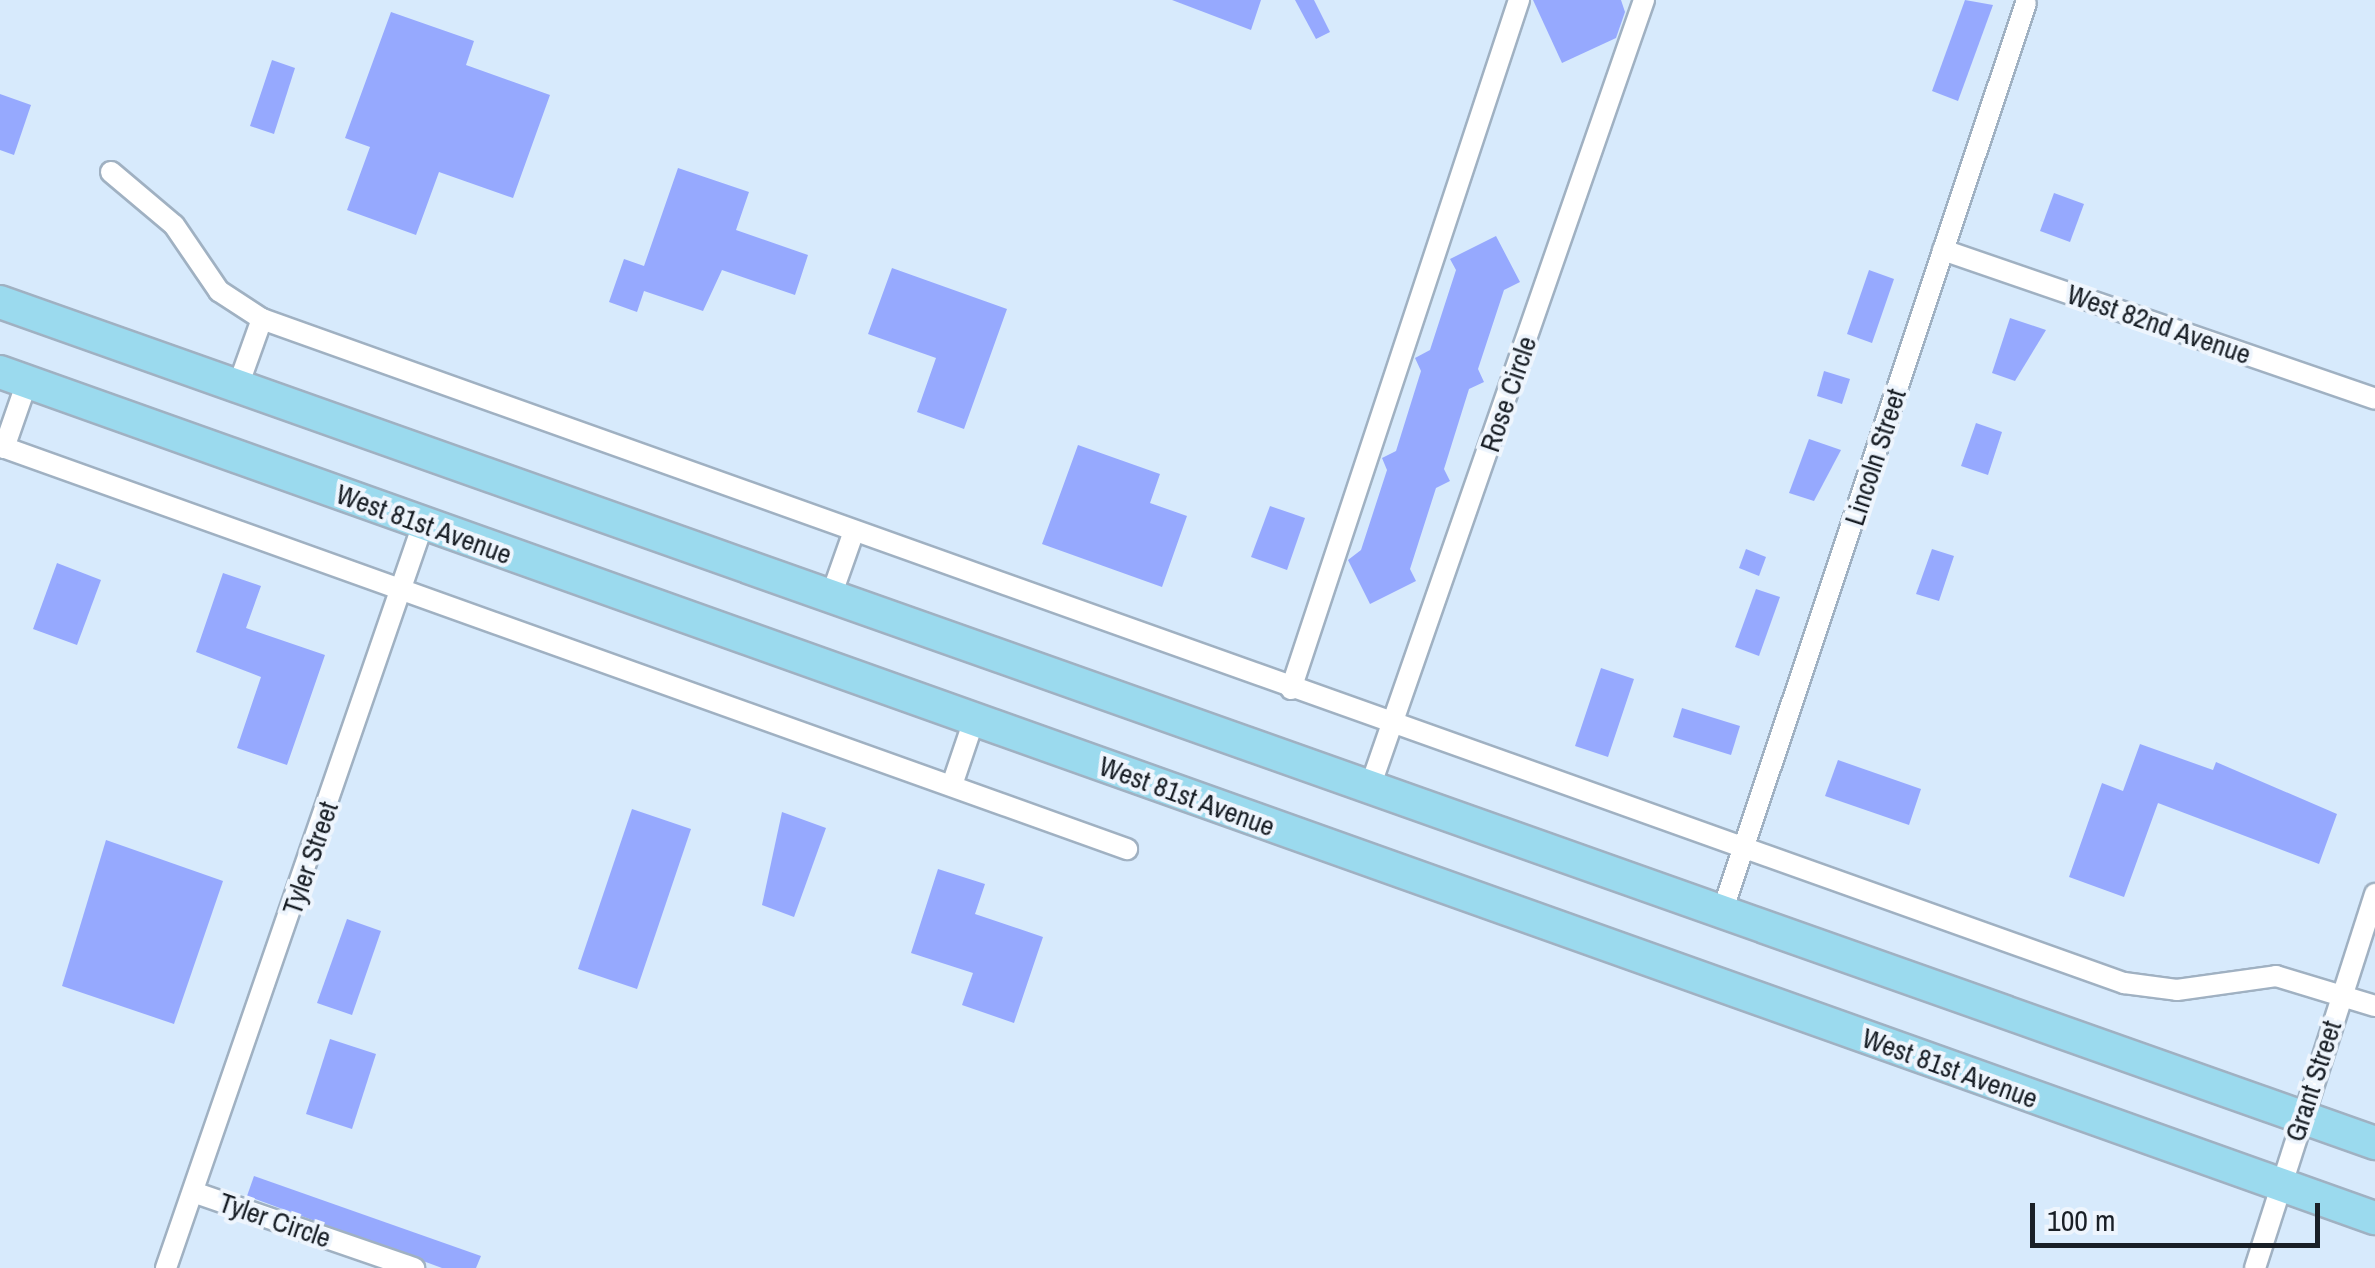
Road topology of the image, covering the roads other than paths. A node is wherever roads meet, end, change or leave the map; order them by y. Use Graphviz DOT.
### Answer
graph roads {
  1 [pos="1519,0"];
  2 [pos="1644,0"];
  3 [pos="2026,3"];
  4 [pos="111,172"];
  5 [pos="1943,250"];
  6 [pos="0,302"];
  7 [pos="262,320"];
  8 [pos="14,377"];
  9 [pos="238,386"];
  10 [pos="2375,399"];
  11 [pos="2,447"];
  12 [pos="423,524"];
  13 [pos="853,534"];
  14 [pos="400,590"];
  15 [pos="831,596"];
  16 [pos="1292,689"];
  17 [pos="974,720"];
  18 [pos="1391,724"];
  19 [pos="952,785"];
  20 [pos="1370,787"];
  21 [pos="1128,848"];
  22 [pos="1744,849"];
  23 [pos="2375,894"];
  24 [pos="1722,912"];
  25 [pos="2341,994"];
  26 [pos="2375,1006"];
  27 [pos="2301,1116"];
  28 [pos="2375,1143"];
  29 [pos="2281,1185"];
  30 [pos="193,1192"];
  31 [pos="2375,1218"];
  32 [pos="166,1268"];
  33 [pos="414,1268"];
  34 [pos="2254,1268"];
  1 -- 16 [label="street"];
  2 -- 18 [label="street, Rose Circle"];
  3 -- 5 [label="street, Lincoln Street"];
  4 -- 7 [label="street"];
  5 -- 10 [label="street, West 82nd Avenue"];
  5 -- 22 [label="street, Lincoln Street"];
  6 -- 9 [label="main road"];
  7 -- 9 [label="street"];
  7 -- 13 [label="street"];
  8 -- 11 [label="street"];
  8 -- 12 [label="main road, West 81st Avenue"];
  9 -- 15 [label="main road"];
  11 -- 14 [label="street"];
  12 -- 14 [label="street, Tyler Street"];
  12 -- 17 [label="main road, West 81st Avenue"];
  13 -- 15 [label="street"];
  13 -- 16 [label="street"];
  14 -- 19 [label="street"];
  14 -- 30 [label="street, Tyler Street"];
  15 -- 20 [label="main road"];
  16 -- 18 [label="street"];
  17 -- 19 [label="street"];
  17 -- 29 [label="main road, West 81st Avenue"];
  18 -- 20 [label="street, Rose Circle"];
  18 -- 22 [label="street"];
  19 -- 21 [label="street"];
  20 -- 24 [label="main road"];
  22 -- 24 [label="street, Lincoln Street"];
  22 -- 25 [label="street"];
  23 -- 25 [label="street, Grant Street"];
  24 -- 27 [label="main road"];
  25 -- 26 [label="street"];
  25 -- 27 [label="street, Grant Street"];
  27 -- 28 [label="main road"];
  27 -- 29 [label="street, Grant Street"];
  29 -- 31 [label="main road, West 81st Avenue"];
  29 -- 34 [label="street, Grant Street"];
  30 -- 32 [label="street, Tyler Street"];
  30 -- 33 [label="street, Tyler Circle"];
}
